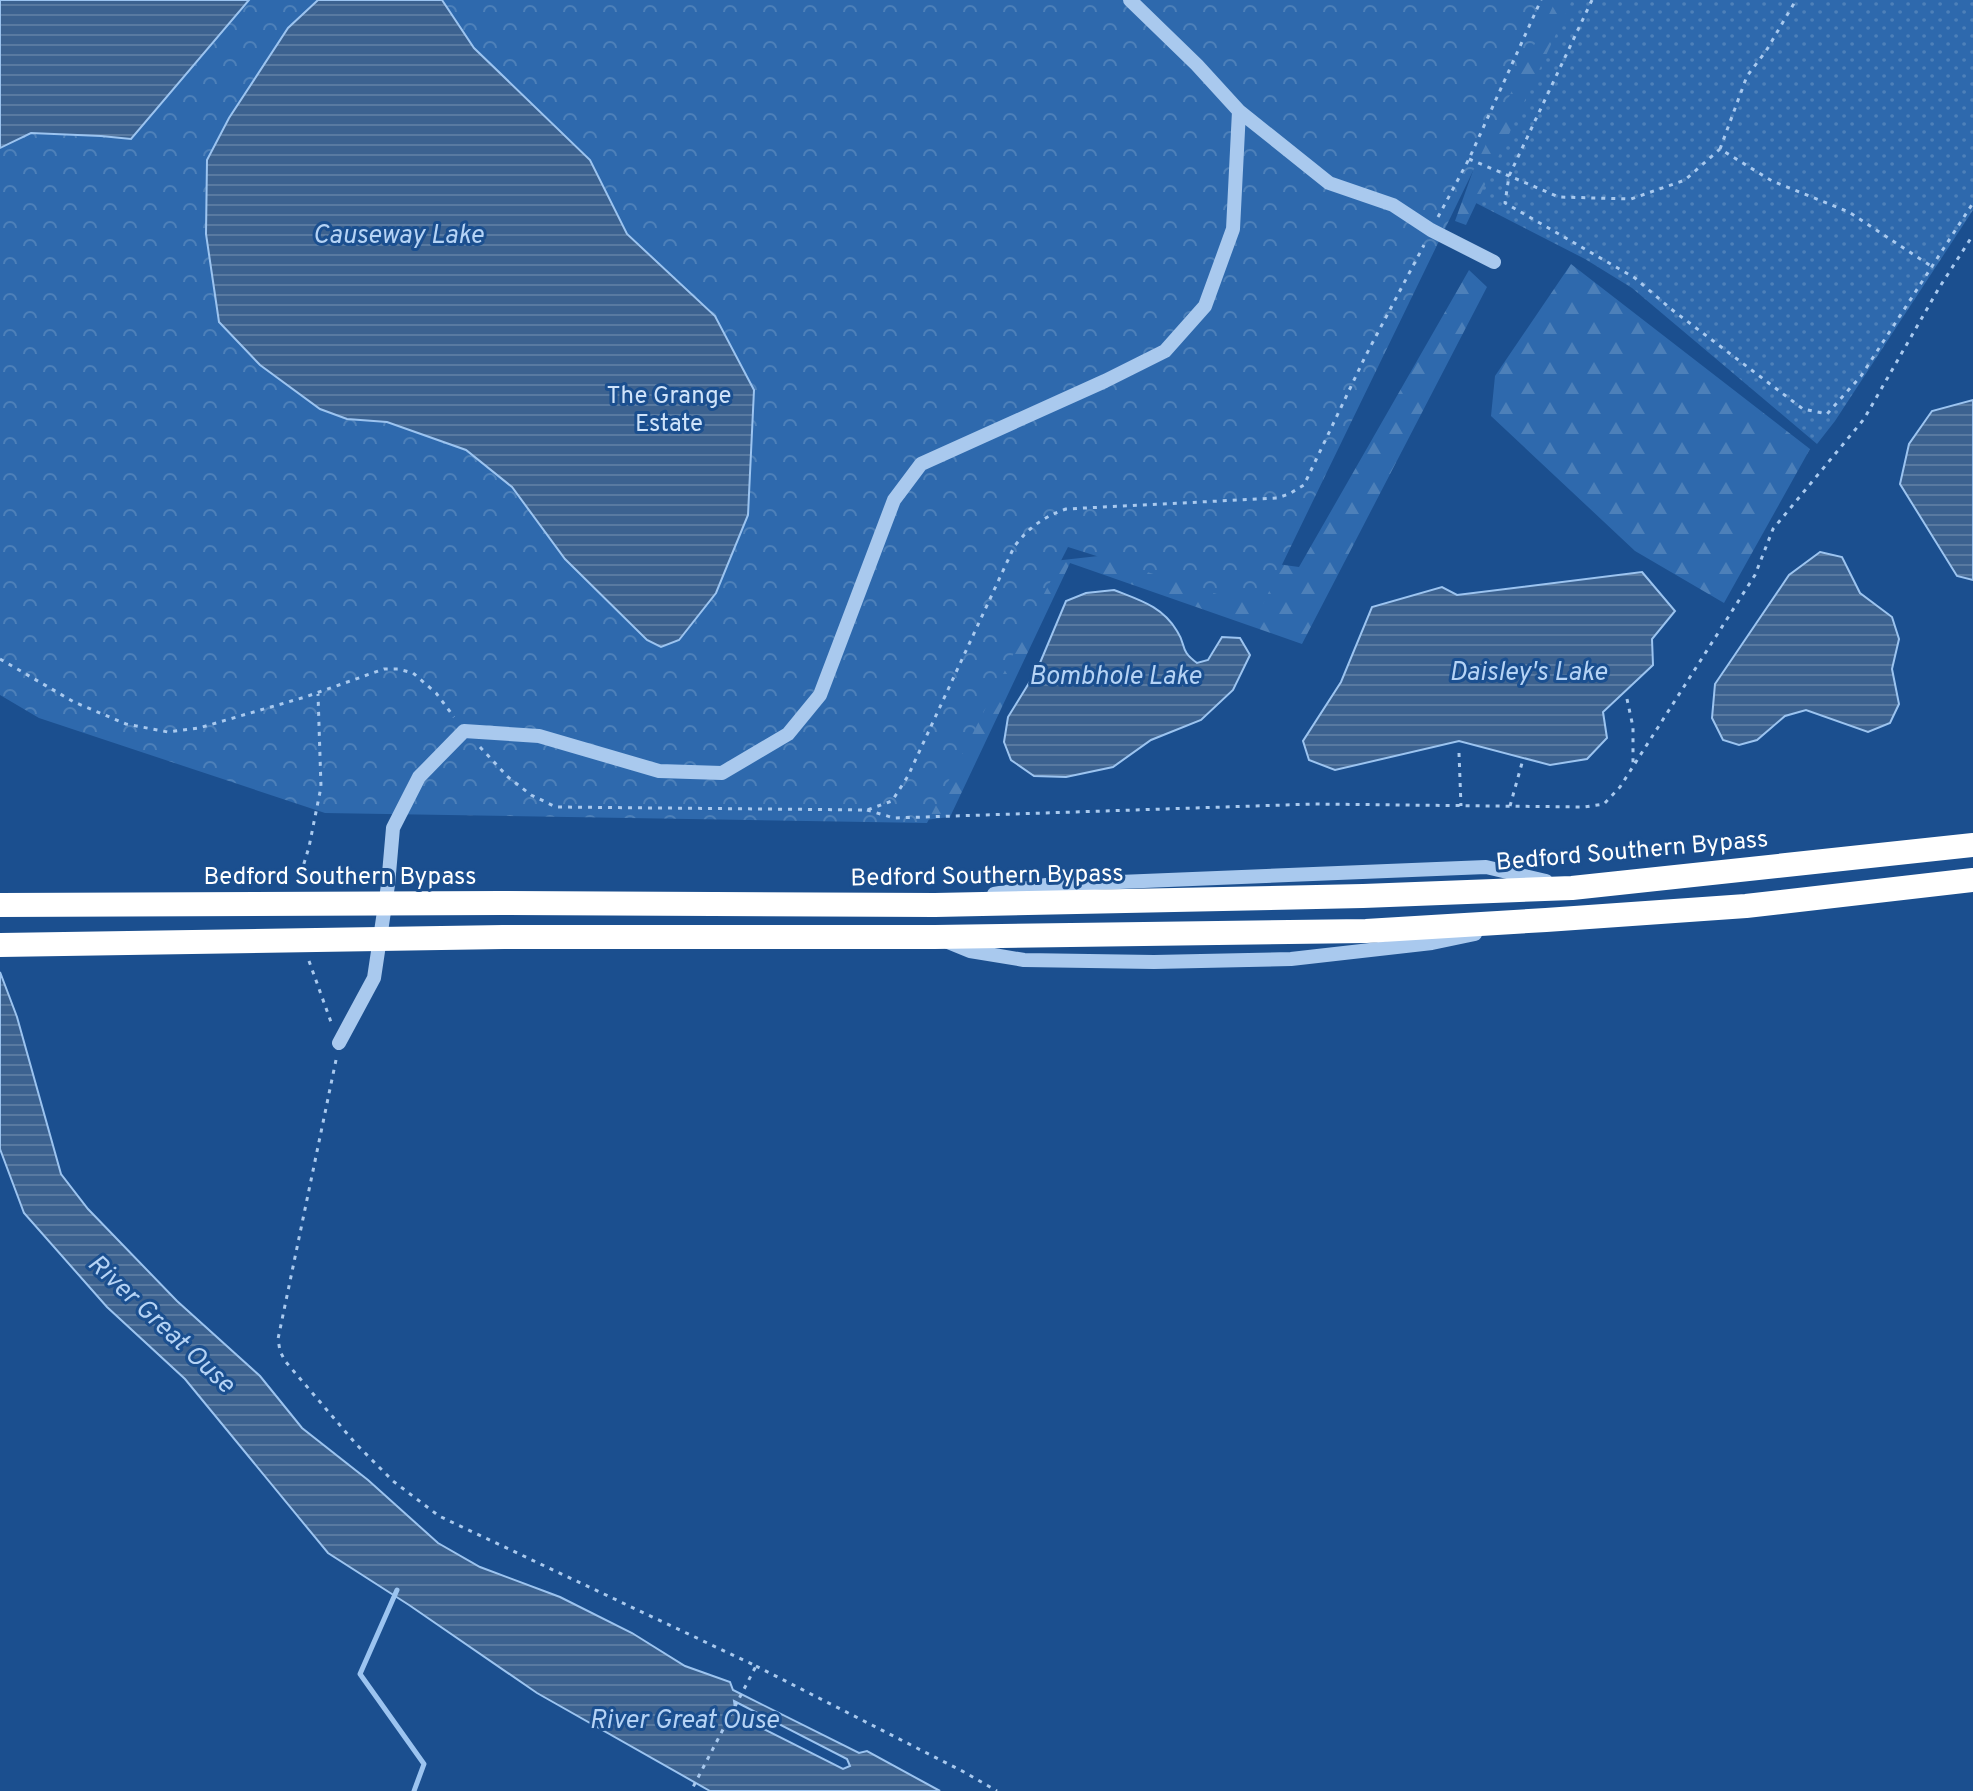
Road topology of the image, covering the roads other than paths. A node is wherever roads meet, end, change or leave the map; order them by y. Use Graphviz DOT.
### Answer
graph roads {
  1 [pos="1130,0"];
  2 [pos="1239,111"];
  3 [pos="1494,262"];
  4 [pos="1973,845"];
  5 [pos="1973,880"];
  6 [pos="0,905"];
  7 [pos="0,945"];
  8 [pos="339,1043"];
  1 -- 2 [label="lane"];
  2 -- 3 [label="lane"];
  2 -- 8 [label="lane"];
  4 -- 6 [label="highway, Bedford Southern Bypass, bridge"];
  5 -- 7 [label="highway, bridge"];
}
